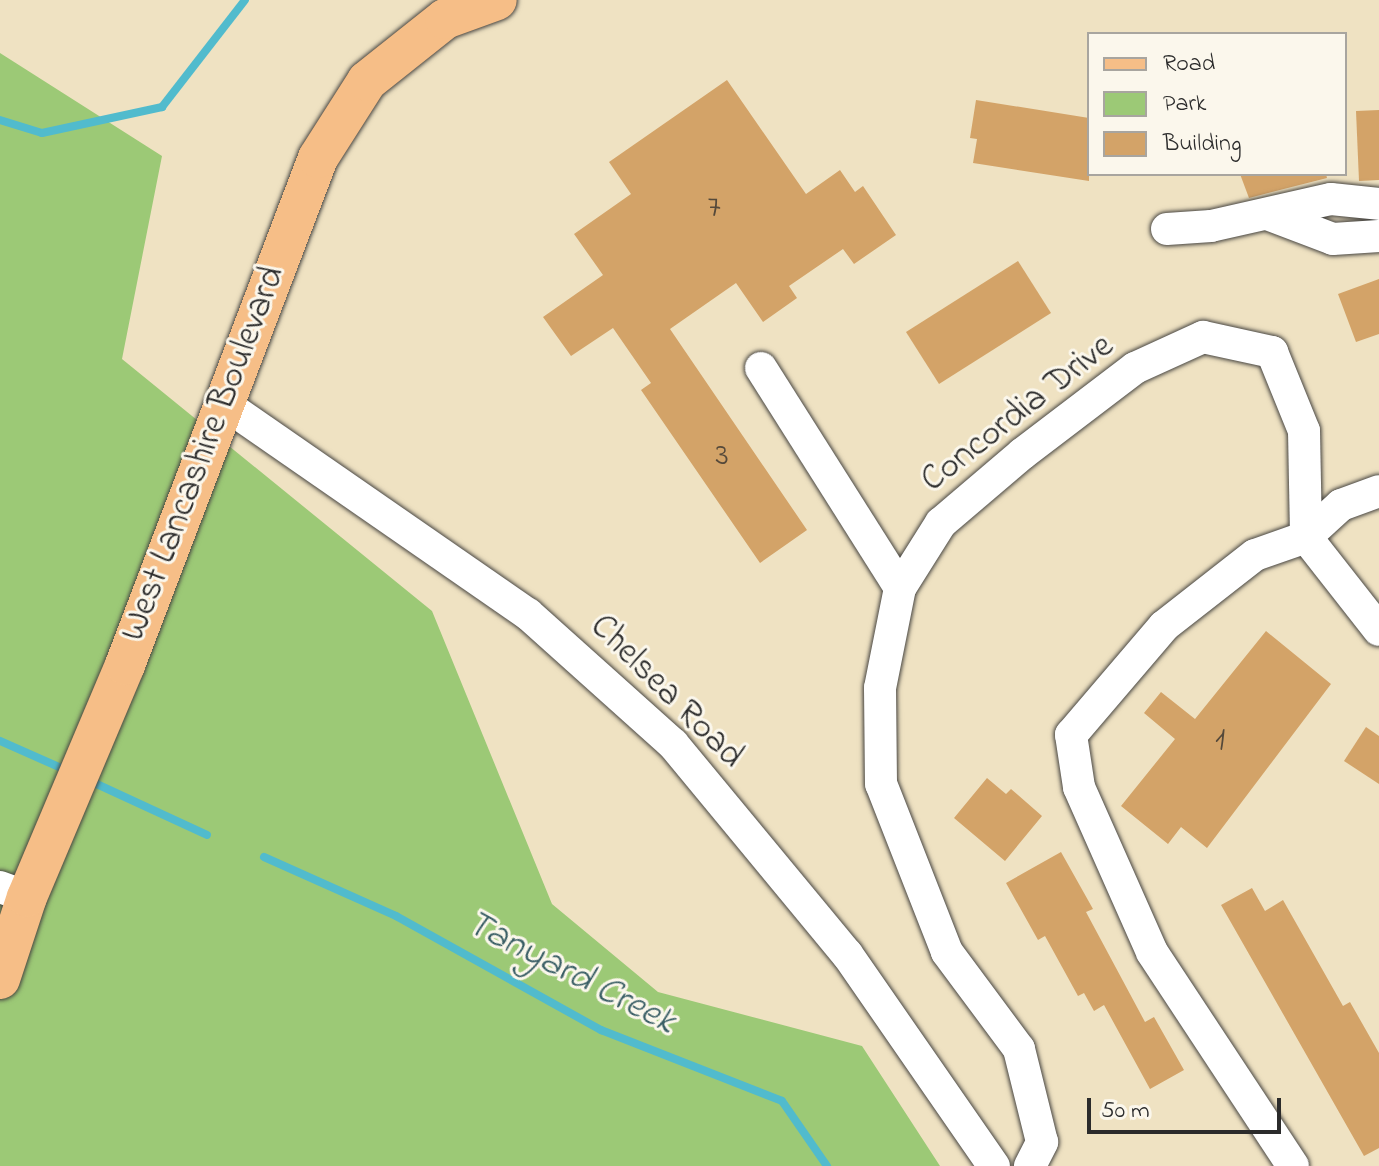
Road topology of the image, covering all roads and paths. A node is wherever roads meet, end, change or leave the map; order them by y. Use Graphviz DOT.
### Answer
graph roads {
  1 [pos="497,0"];
  2 [pos="1379,204"];
  3 [pos="1270,215"];
  4 [pos="1167,229"];
  5 [pos="1379,236"];
  6 [pos="761,368"];
  7 [pos="223,403"];
  8 [pos="1379,491"];
  9 [pos="1306,537"];
  10 [pos="900,588"];
  11 [pos="1379,630"];
  12 [pos="22,882"];
  13 [pos="0,979"];
  14 [pos="994,1166"];
  15 [pos="1030,1166"];
  16 [pos="1293,1166"];
  1 -- 7 [label="main road, West Lancashire Boulevard"];
  2 -- 3 [label="street"];
  3 -- 4 [label="street"];
  3 -- 5 [label="street"];
  6 -- 10 [label="street"];
  7 -- 12 [label="main road, West Lancashire Boulevard"];
  7 -- 14 [label="street, Chelsea Road"];
  8 -- 9 [label="street"];
  9 -- 10 [label="street, Concordia Drive"];
  9 -- 11 [label="street"];
  9 -- 16 [label="street"];
  10 -- 15 [label="street, Concordia Drive"];
  12 -- 13 [label="main road, West Lancashire Boulevard"];
}
